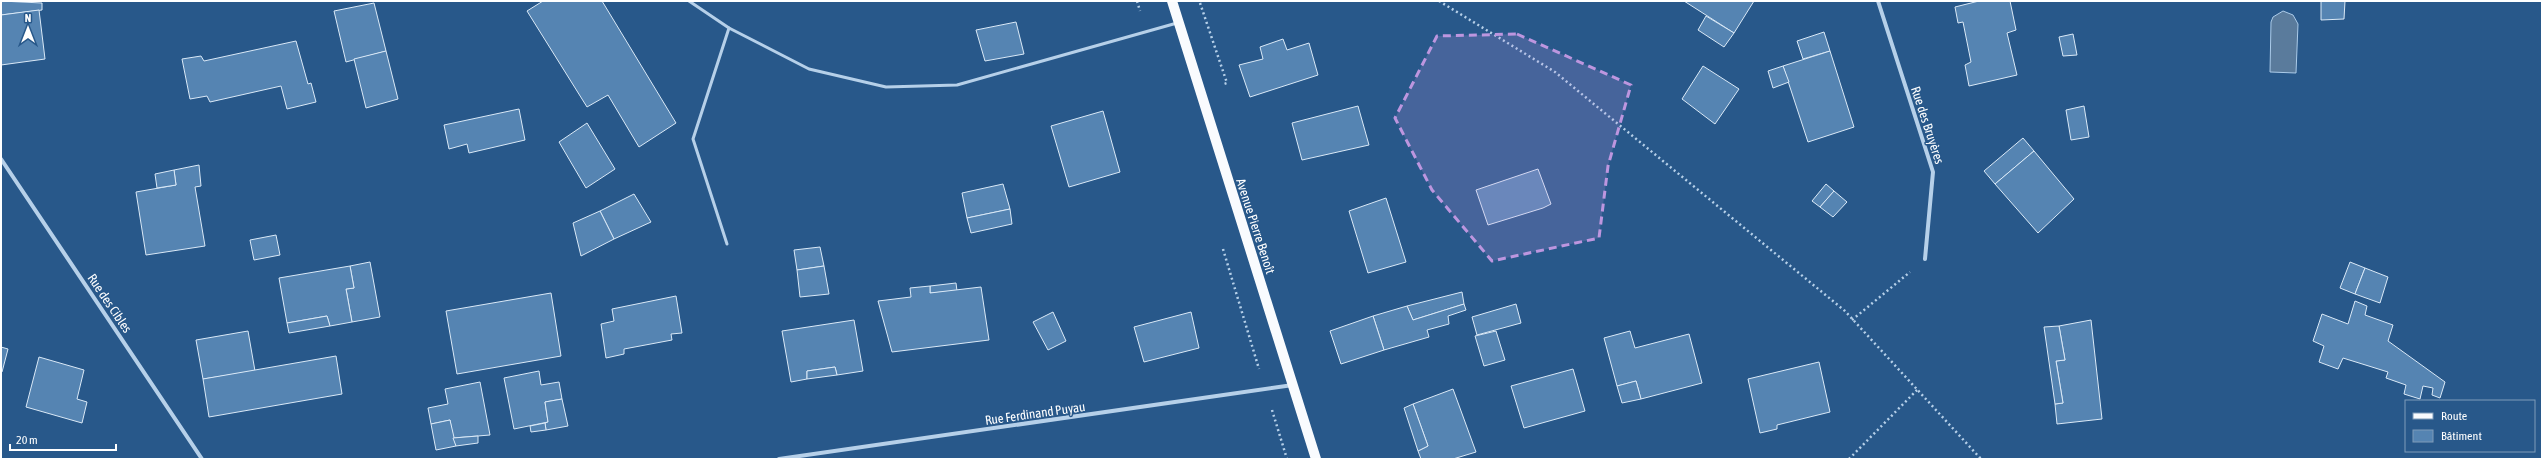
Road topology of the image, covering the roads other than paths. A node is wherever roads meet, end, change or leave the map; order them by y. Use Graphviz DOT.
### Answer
graph roads {
  1 [pos="689,1"];
  2 [pos="1172,1"];
  3 [pos="1878,1"];
  4 [pos="1179,22"];
  5 [pos="729,28"];
  6 [pos="1,159"];
  7 [pos="726,244"];
  8 [pos="1925,259"];
  9 [pos="1294,385"];
  10 [pos="202,459"];
  11 [pos="779,459"];
  12 [pos="1316,459"];
  1 -- 5 [label="lane"];
  2 -- 4 [label="main road, Avenue Pierre Benoît"];
  3 -- 8 [label="street, Rue des Bruyères"];
  4 -- 5 [label="lane"];
  4 -- 9 [label="main road, Avenue Pierre Benoît"];
  5 -- 7 [label="lane"];
  6 -- 10 [label="street, Rue des Cibles"];
  9 -- 11 [label="street, Rue Ferdinand Puyau"];
  9 -- 12 [label="main road, Avenue Pierre Benoît"];
}
